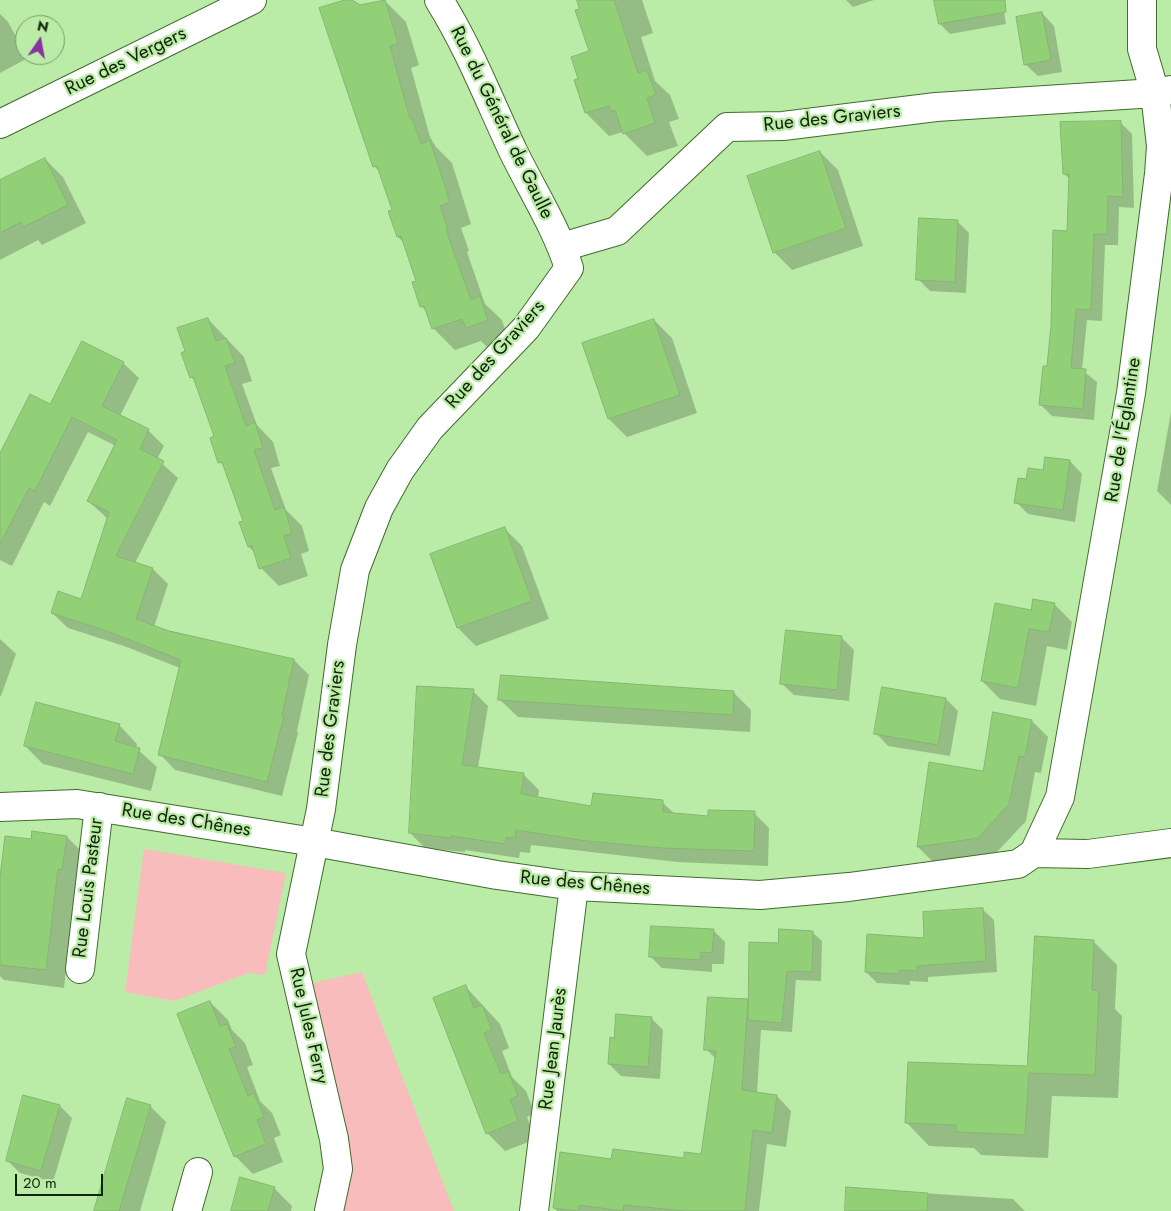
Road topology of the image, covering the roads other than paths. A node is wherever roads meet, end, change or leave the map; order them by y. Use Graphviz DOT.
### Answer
graph roads {
  1 [pos="252,0"];
  2 [pos="439,0"];
  3 [pos="1142,0"];
  4 [pos="1163,92"];
  5 [pos="0,124"];
  6 [pos="562,247"];
  7 [pos="0,807"];
  8 [pos="99,807"];
  9 [pos="314,842"];
  10 [pos="1171,843"];
  11 [pos="1034,853"];
  12 [pos="574,886"];
  13 [pos="80,968"];
  14 [pos="198,1172"];
  15 [pos="187,1211"];
  16 [pos="329,1211"];
  17 [pos="534,1211"];
  1 -- 5 [label="street, Rue des Vergers"];
  2 -- 6 [label="street, Rue du Général de Gaulle"];
  3 -- 4 [label="street, Rue de l'Églantine"];
  4 -- 6 [label="street, Rue des Graviers"];
  4 -- 11 [label="street, Rue de l'Églantine"];
  6 -- 9 [label="street, Rue des Graviers"];
  7 -- 8 [label="street, Rue des Chênes"];
  8 -- 9 [label="street, Rue des Chênes"];
  8 -- 13 [label="street, Rue Louis Pasteur"];
  9 -- 12 [label="street, Rue des Chênes"];
  9 -- 16 [label="street, Rue Jules Ferry"];
  10 -- 11 [label="street, Rue des Chênes"];
  11 -- 12 [label="street, Rue des Chênes"];
  12 -- 17 [label="street, Rue Jean Jaurès"];
  14 -- 15 [label="street"];
}
